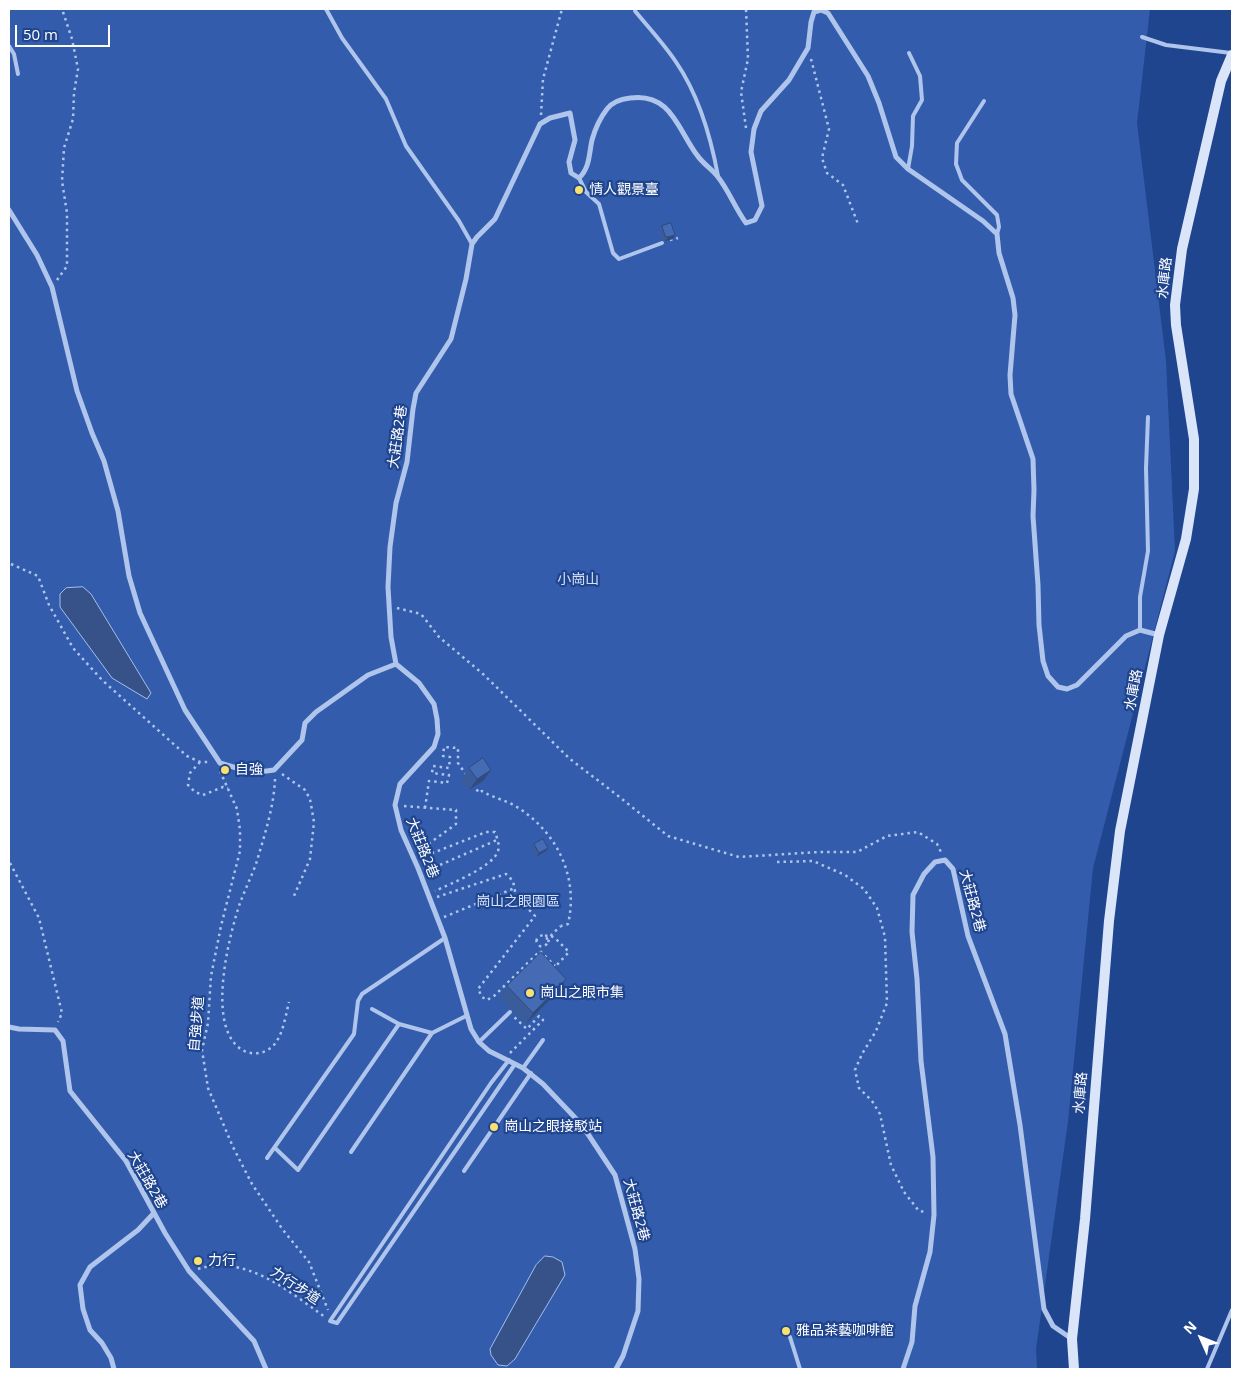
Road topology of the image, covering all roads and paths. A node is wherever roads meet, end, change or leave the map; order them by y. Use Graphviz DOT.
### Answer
graph roads {
  1 [pos="62,9"];
  2 [pos="326,9"];
  3 [pos="562,9"];
  4 [pos="746,9"];
  5 [pos="635,11"];
  6 [pos="1142,37"];
  7 [pos="9,46"];
  8 [pos="808,48"];
  9 [pos="909,53"];
  10 [pos="1232,54"];
  11 [pos="18,74"];
  12 [pos="984,101"];
  13 [pos="540,124"];
  14 [pos="751,152"];
  15 [pos="908,169"];
  16 [pos="718,176"];
  17 [pos="579,178"];
  18 [pos="9,210"];
  19 [pos="858,224"];
  20 [pos="997,234"];
  21 [pos="662,243"];
  22 [pos="472,244"];
  23 [pos="52,287"];
  24 [pos="1148,417"];
  25 [pos="12,564"];
  26 [pos="389,606"];
  27 [pos="1140,630"];
  28 [pos="1159,635"];
  29 [pos="396,664"];
  30 [pos="200,762"];
  31 [pos="220,763"];
  32 [pos="274,770"];
  33 [pos="228,788"];
  34 [pos="395,805"];
  35 [pos="425,808"];
  36 [pos="498,840"];
  37 [pos="945,860"];
  38 [pos="777,862"];
  39 [pos="10,864"];
  40 [pos="418,868"];
  41 [pos="515,888"];
  42 [pos="294,896"];
  43 [pos="438,920"];
  44 [pos="545,936"];
  45 [pos="445,938"];
  46 [pos="548,942"];
  47 [pos="556,966"];
  48 [pos="549,973"];
  49 [pos="289,1002"];
  50 [pos="372,1009"];
  51 [pos="510,1012"];
  52 [pos="466,1016"];
  53 [pos="399,1024"];
  54 [pos="9,1027"];
  55 [pos="55,1030"];
  56 [pos="432,1033"];
  57 [pos="543,1040"];
  58 [pos="479,1042"];
  59 [pos="507,1059"];
  60 [pos="515,1064"];
  61 [pos="523,1068"];
  62 [pos="531,1073"];
  63 [pos="275,1148"];
  64 [pos="351,1152"];
  65 [pos="268,1158"];
  66 [pos="464,1171"];
  67 [pos="154,1213"];
  68 [pos="934,1215"];
  69 [pos="189,1271"];
  70 [pos="1232,1310"];
  71 [pos="330,1321"];
  72 [pos="790,1337"];
  73 [pos="1072,1339"];
  74 [pos="114,1369"];
  75 [pos="266,1369"];
  76 [pos="616,1369"];
  77 [pos="800,1369"];
  78 [pos="903,1369"];
  79 [pos="1074,1369"];
  80 [pos="1207,1369"];
  1 -- 23 [label="path"];
  2 -- 22 [label="lane"];
  3 -- 13 [label="path"];
  4 -- 14 [label="path"];
  5 -- 16 [label="lane"];
  6 -- 10 [label="lane"];
  7 -- 11 [label="lane"];
  8 -- 14 [label="street"];
  8 -- 15 [label="street"];
  8 -- 19 [label="path"];
  9 -- 15 [label="lane"];
  10 -- 28 [label="street, 水庫路"];
  12 -- 20 [label="lane"];
  13 -- 17 [label="street"];
  13 -- 22 [label="street"];
  14 -- 16 [label="street"];
  15 -- 20 [label="street"];
  16 -- 17 [label="street"];
  17 -- 21 [label="lane"];
  18 -- 23 [label="street"];
  20 -- 27 [label="street"];
  22 -- 26 [label="street, 大莊路2巷"];
  23 -- 31 [label="street"];
  24 -- 27 [label="lane"];
  25 -- 30 [label="path"];
  26 -- 29 [label="street, 大莊路2巷"];
  26 -- 37 [label="path"];
  27 -- 28 [label="street"];
  28 -- 73 [label="street, 水庫路"];
  29 -- 32 [label="street"];
  29 -- 34 [label="street, 大莊路2巷"];
  30 -- 31 [label="path"];
  30 -- 33 [label="path"];
  31 -- 32 [label="street"];
  31 -- 33 [label="path, 自強步道"];
  32 -- 42 [label="path"];
  32 -- 49 [label="path"];
  33 -- 71 [label="path, 自強步道"];
  34 -- 35 [label="path"];
  34 -- 40 [label="street, 大莊路2巷"];
  35 -- 36 [label="path"];
  35 -- 46 [label="path, bridge"];
  36 -- 40 [label="path"];
  36 -- 41 [label="path"];
  37 -- 68 [label="street, 大莊路2巷"];
  37 -- 73 [label="street, 大莊路2巷"];
  38 -- 68 [label="path"];
  39 -- 55 [label="path"];
  40 -- 43 [label="street, 大莊路2巷"];
  41 -- 43 [label="path"];
  41 -- 47 [label="path"];
  43 -- 45 [label="street, 大莊路2巷"];
  44 -- 46 [label="path"];
  44 -- 46 [label="path"];
  44 -- 47 [label="path"];
  45 -- 52 [label="street, 大莊路2巷"];
  45 -- 63 [label="lane"];
  47 -- 48 [label="path"];
  50 -- 53 [label="lane"];
  51 -- 58 [label="lane"];
  51 -- 59 [label="path"];
  52 -- 56 [label="lane"];
  52 -- 58 [label="street, 大莊路2巷"];
  53 -- 56 [label="lane"];
  53 -- 63 [label="lane"];
  54 -- 55 [label="street"];
  55 -- 67 [label="street, 大莊路2巷"];
  56 -- 64 [label="lane"];
  57 -- 61 [label="lane"];
  58 -- 59 [label="street, 大莊路2巷"];
  59 -- 60 [label="street, 大莊路2巷"];
  59 -- 71 [label="lane"];
  60 -- 61 [label="street, 大莊路2巷"];
  60 -- 71 [label="lane"];
  61 -- 62 [label="street, 大莊路2巷"];
  62 -- 66 [label="lane"];
  62 -- 76 [label="street, 大莊路2巷"];
  63 -- 65 [label="lane"];
  67 -- 69 [label="street, 大莊路2巷"];
  67 -- 74 [label="street"];
  68 -- 78 [label="street, 大莊路2巷"];
  69 -- 71 [label="path, 力行步道"];
  69 -- 75 [label="street, 大莊路2巷"];
  70 -- 80 [label="lane"];
  72 -- 77 [label="lane"];
  73 -- 79 [label="street, 水庫路"];
}
